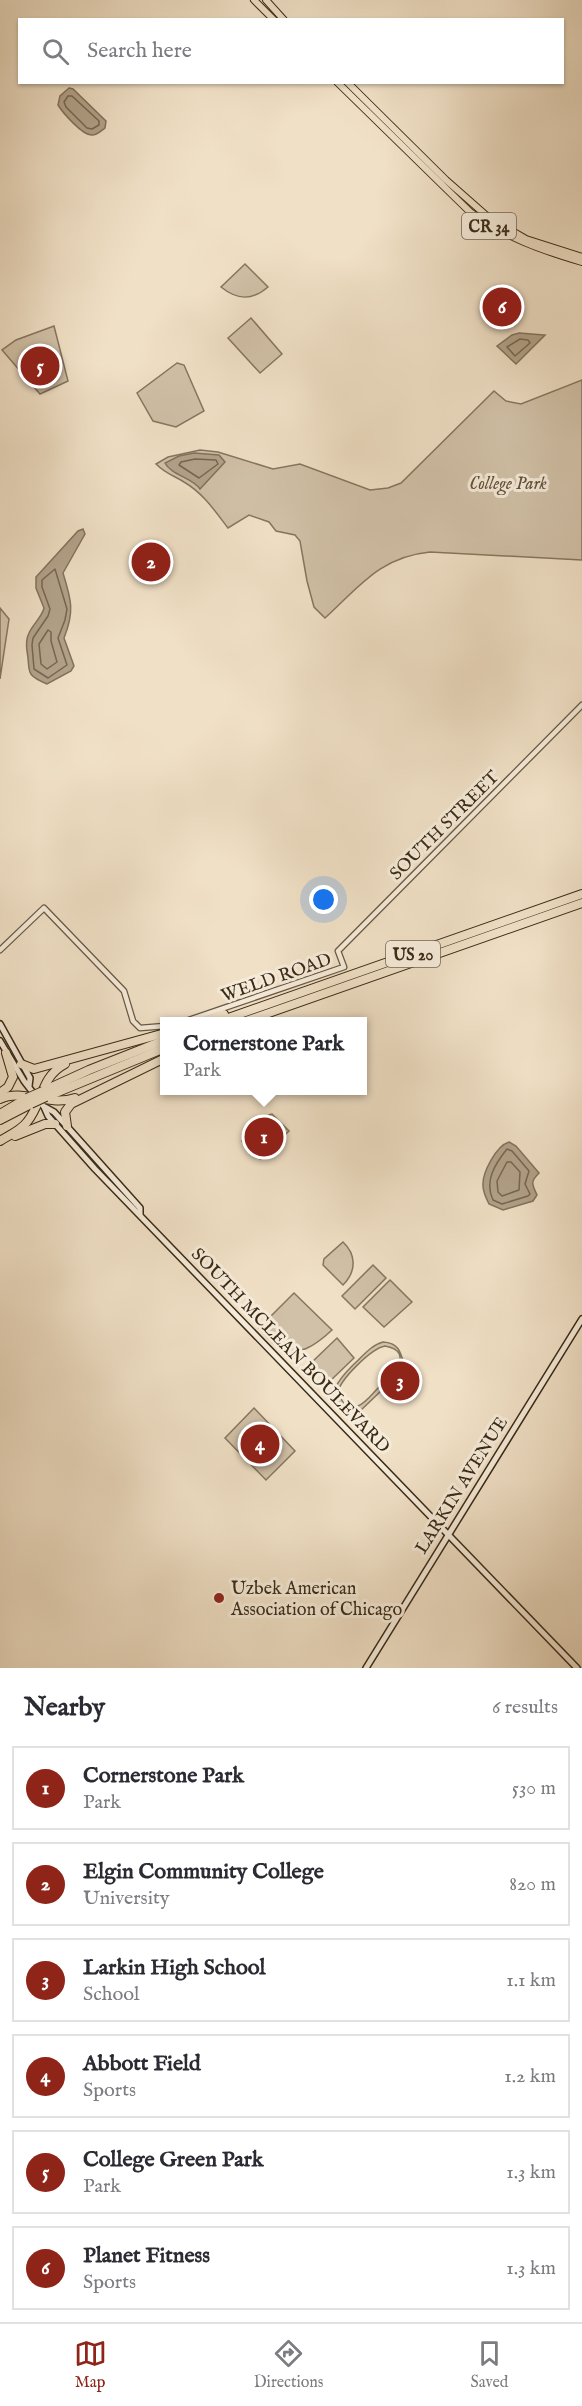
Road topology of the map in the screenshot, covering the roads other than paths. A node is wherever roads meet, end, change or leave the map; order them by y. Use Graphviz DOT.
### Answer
graph roads {
  1 [pos="254,0"];
  2 [pos="266,0"];
  3 [pos="272,18"];
  4 [pos="282,18"];
  5 [pos="339,84"];
  6 [pos="349,84"];
  7 [pos="582,257"];
  8 [pos="582,262"];
  9 [pos="582,705"];
  10 [pos="582,894"];
  11 [pos="582,903"];
  12 [pos="0,950"];
  13 [pos="344,967"];
  14 [pos="302,1001"];
  15 [pos="243,1012"];
  16 [pos="198,1017"];
  17 [pos="216,1017"];
  18 [pos="230,1017"];
  19 [pos="257,1017"];
  20 [pos="266,1017"];
  21 [pos="0,1024"];
  22 [pos="160,1026"];
  23 [pos="160,1034"];
  24 [pos="0,1041"];
  25 [pos="160,1042"];
  26 [pos="160,1050"];
  27 [pos="6,1053"];
  28 [pos="86,1056"];
  29 [pos="160,1060"];
  30 [pos="21,1064"];
  31 [pos="29,1086"];
  32 [pos="94,1092"];
  33 [pos="0,1093"];
  34 [pos="0,1098"];
  35 [pos="38,1099"];
  36 [pos="0,1114"];
  37 [pos="0,1120"];
  38 [pos="55,1124"];
  39 [pos="67,1126"];
  40 [pos="0,1142"];
  41 [pos="140,1214"];
  42 [pos="582,1319"];
  43 [pos="448,1534"];
  44 [pos="366,1668"];
  45 [pos="577,1668"];
  1 -- 3 [label="main road"];
  2 -- 4 [label="main road"];
  5 -- 8 [label="main road, CR 34"];
  6 -- 7 [label="main road, CR 34"];
  9 -- 13 [label="street, SOUTH STREET"];
  10 -- 15 [label="highway, US 20"];
  11 -- 14 [label="highway, US 20"];
  12 -- 22 [label="street"];
  13 -- 16 [label="street, WELD ROAD"];
  14 -- 19 [label="highway, US 20"];
  14 -- 20 [label="highway"];
  15 -- 17 [label="highway"];
  15 -- 18 [label="highway, US 20"];
  21 -- 30 [label="main road, SOUTH MCLEAN BOULEVARD"];
  23 -- 28 [label="highway"];
  24 -- 27 [label="main road, SOUTH MCLEAN BOULEVARD"];
  25 -- 35 [label="highway"];
  26 -- 35 [label="highway"];
  27 -- 31 [label="main road, SOUTH MCLEAN BOULEVARD"];
  27 -- 33 [label="highway"];
  28 -- 30 [label="highway"];
  28 -- 35 [label="highway"];
  29 -- 32 [label="highway"];
  30 -- 31 [label="main road, SOUTH MCLEAN BOULEVARD"];
  31 -- 35 [label="main road, SOUTH MCLEAN BOULEVARD"];
  32 -- 35 [label="highway"];
  32 -- 39 [label="highway"];
  34 -- 35 [label="highway"];
  35 -- 36 [label="highway"];
  35 -- 37 [label="highway"];
  35 -- 38 [label="main road, SOUTH MCLEAN BOULEVARD"];
  35 -- 39 [label="main road, SOUTH MCLEAN BOULEVARD"];
  35 -- 40 [label="highway"];
  38 -- 40 [label="highway"];
  38 -- 41 [label="main road, SOUTH MCLEAN BOULEVARD"];
  39 -- 41 [label="main road, SOUTH MCLEAN BOULEVARD"];
  41 -- 43 [label="main road, SOUTH MCLEAN BOULEVARD"];
  42 -- 43 [label="main road, LARKIN AVENUE"];
  43 -- 44 [label="main road, LARKIN AVENUE"];
  43 -- 45 [label="main road, SOUTH MCLEAN BOULEVARD"];
}
